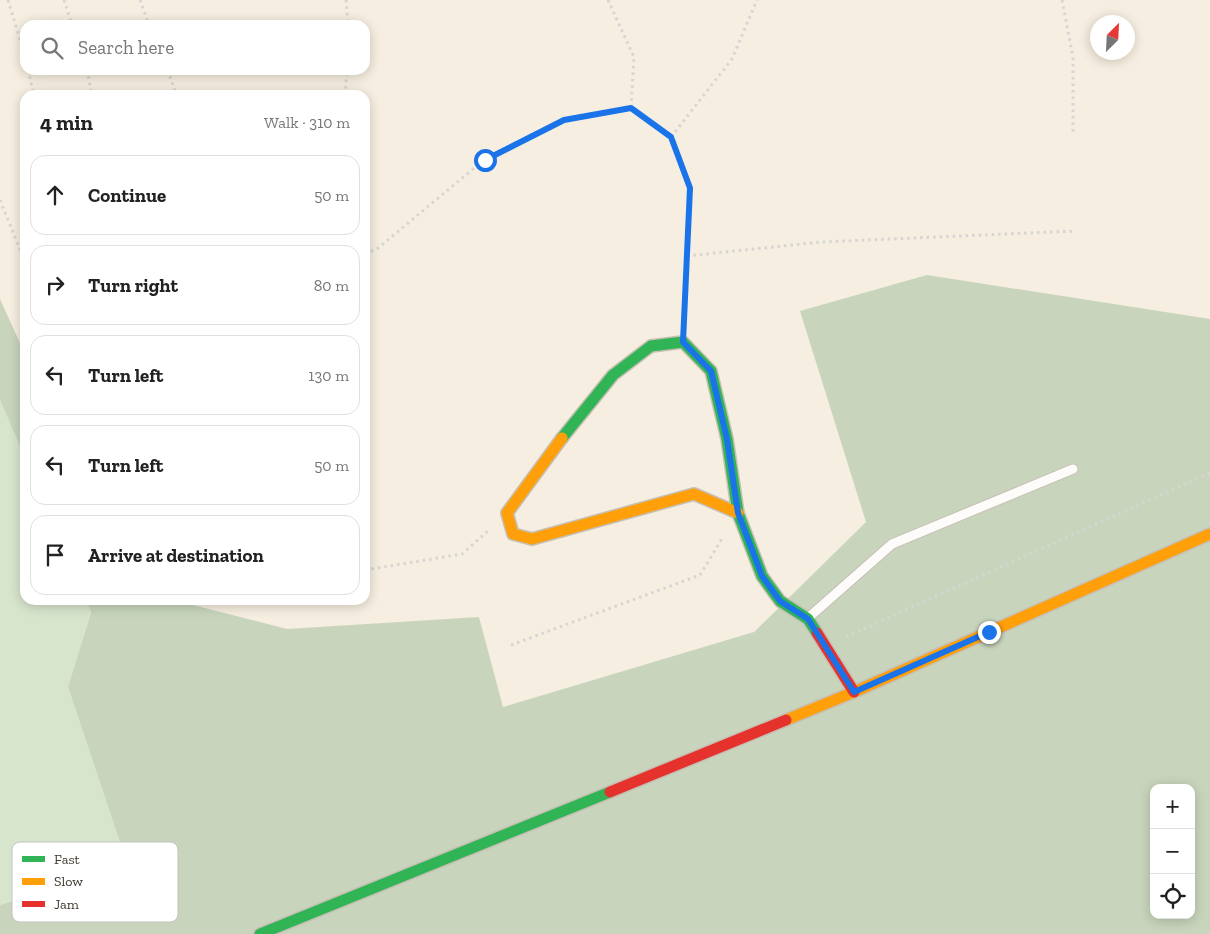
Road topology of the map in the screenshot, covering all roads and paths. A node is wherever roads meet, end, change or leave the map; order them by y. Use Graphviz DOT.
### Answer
graph roads {
  1 [pos="8,0"];
  2 [pos="64,0"];
  3 [pos="140,0"];
  4 [pos="346,0"];
  5 [pos="608,0"];
  6 [pos="757,0"];
  7 [pos="1062,0"];
  8 [pos="70,20"];
  9 [pos="147,20"];
  10 [pos="348,20"];
  11 [pos="20,40"];
  12 [pos="29,75"];
  13 [pos="88,75"];
  14 [pos="170,75"];
  15 [pos="346,75"];
  16 [pos="33,90"];
  17 [pos="91,90"];
  18 [pos="174,90"];
  19 [pos="345,90"];
  20 [pos="631,108"];
  21 [pos="1073,132"];
  22 [pos="671,137"];
  23 [pos="0,200"];
  24 [pos="1075,231"];
  25 [pos="20,250"];
  26 [pos="370,252"];
  27 [pos="687,256"];
  28 [pos="683,342"];
  29 [pos="1073,469"];
  30 [pos="1210,473"];
  31 [pos="508,513"];
  32 [pos="738,513"];
  33 [pos="1210,534"];
  34 [pos="370,569"];
  35 [pos="808,619"];
  36 [pos="511,644"];
  37 [pos="826,645"];
  38 [pos="854,692"];
  39 [pos="260,934"];
  1 -- 11 [label="path"];
  2 -- 8 [label="path"];
  3 -- 9 [label="path"];
  4 -- 10 [label="path"];
  5 -- 20 [label="path"];
  6 -- 22 [label="path"];
  7 -- 21 [label="path"];
  12 -- 16 [label="path"];
  13 -- 17 [label="path"];
  14 -- 18 [label="path"];
  15 -- 19 [label="path"];
  20 -- 22 [label="path"];
  20 -- 26 [label="path"];
  22 -- 27 [label="path"];
  23 -- 25 [label="path"];
  24 -- 27 [label="path"];
  27 -- 28 [label="path"];
  28 -- 31 [label="main road"];
  28 -- 32 [label="main road"];
  29 -- 35 [label="lane"];
  30 -- 37 [label="path"];
  31 -- 32 [label="main road"];
  31 -- 34 [label="path"];
  32 -- 35 [label="main road"];
  32 -- 36 [label="path"];
  33 -- 38 [label="main road"];
  35 -- 37 [label="main road"];
  37 -- 38 [label="main road"];
  38 -- 39 [label="main road"];
}
